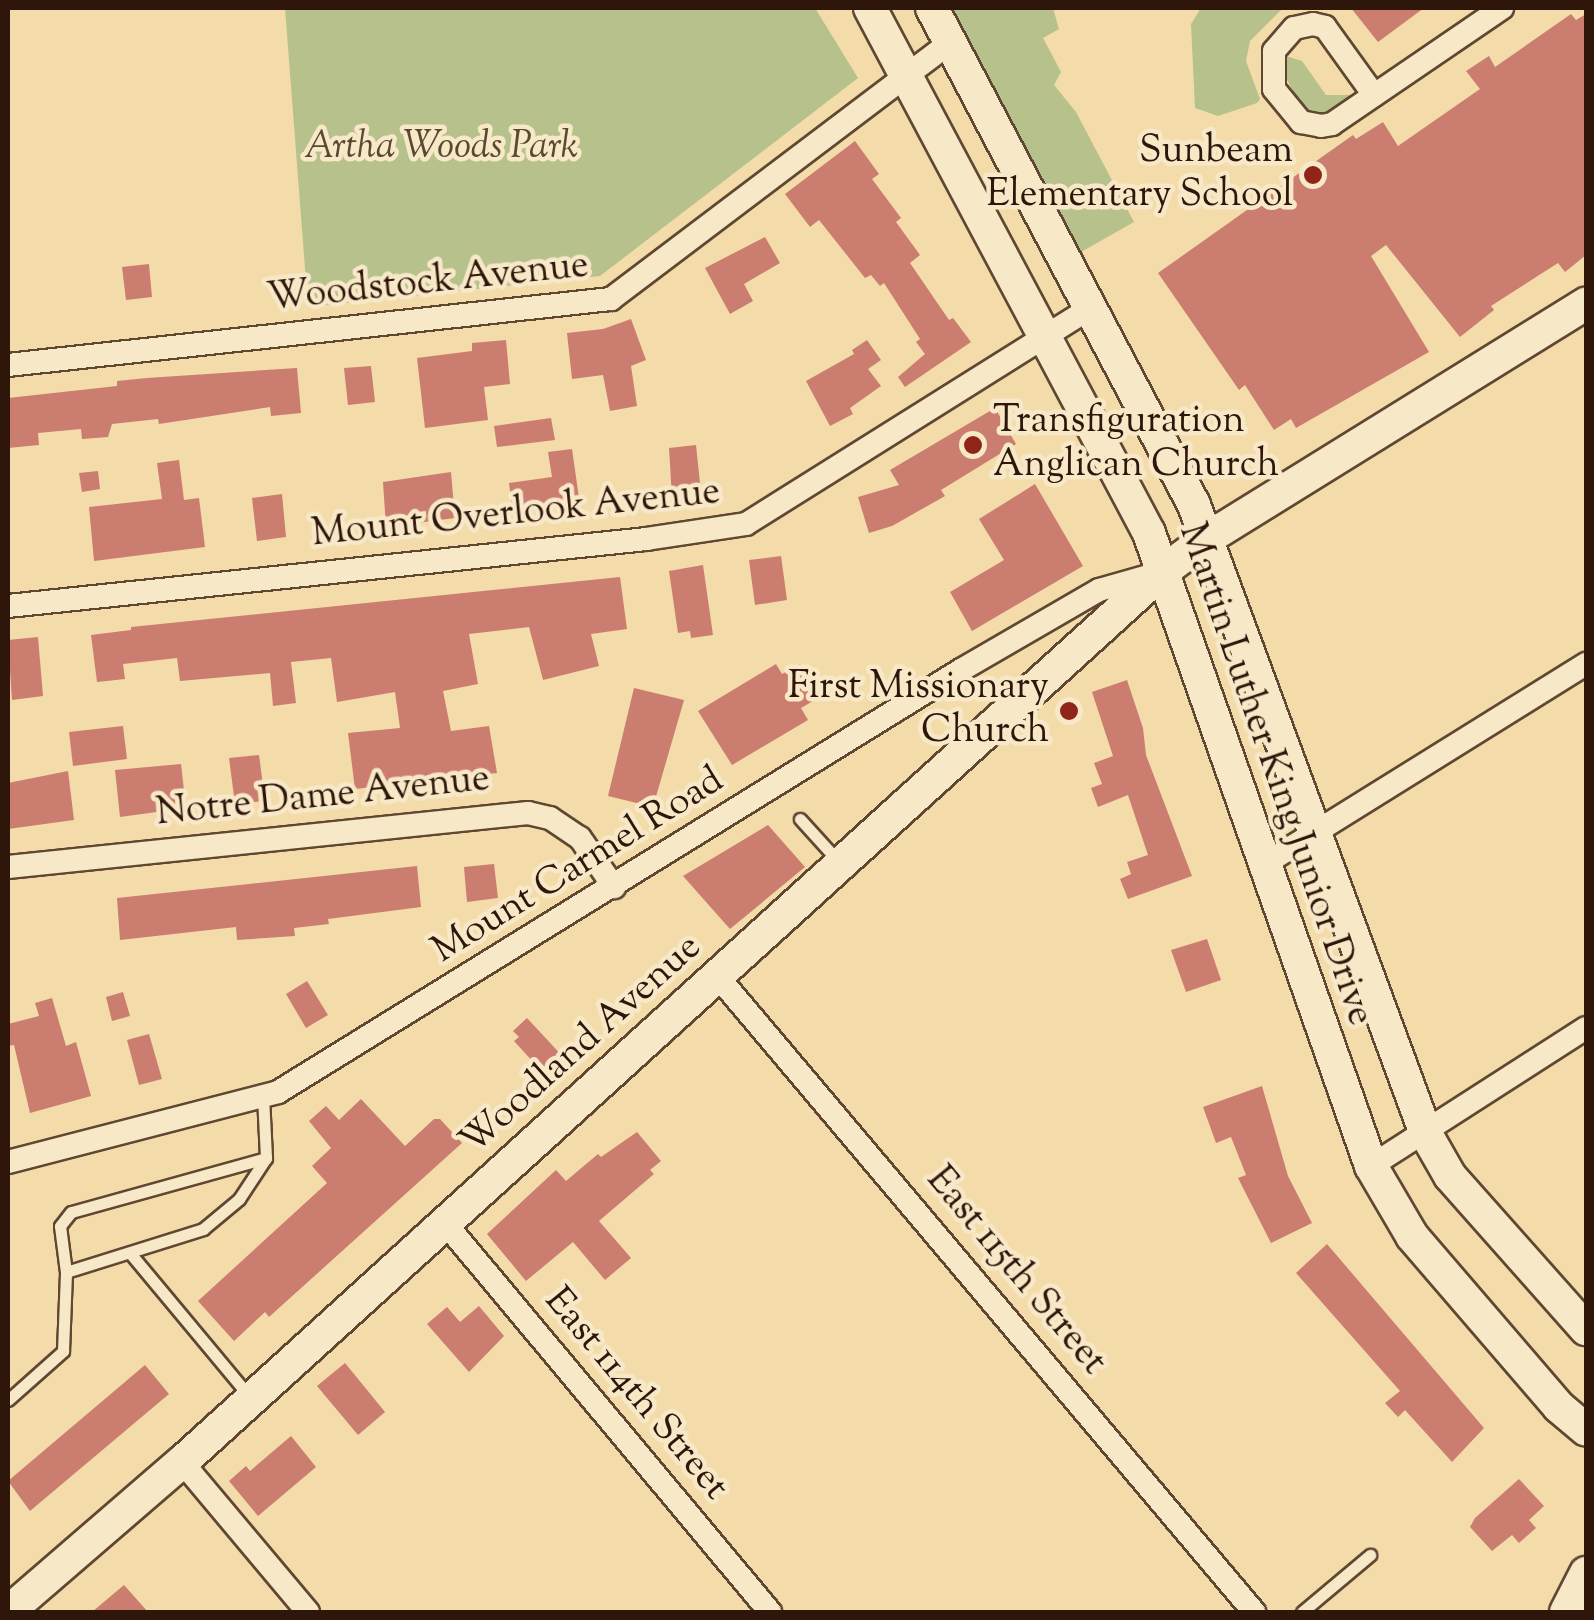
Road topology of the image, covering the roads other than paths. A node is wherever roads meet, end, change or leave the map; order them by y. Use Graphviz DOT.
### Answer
graph roads {
  1 [pos="870,8"];
  2 [pos="932,8"];
  3 [pos="1502,8"];
  4 [pos="951,42"];
  5 [pos="906,76"];
  6 [pos="1374,95"];
  7 [pos="1586,304"];
  8 [pos="1091,308"];
  9 [pos="1046,339"];
  10 [pos="8,365"];
  11 [pos="1208,538"];
  12 [pos="1162,572"];
  13 [pos="8,606"];
  14 [pos="1586,664"];
  15 [pos="800,819"];
  16 [pos="1315,830"];
  17 [pos="1266,863"];
  18 [pos="842,865"];
  19 [pos="8,867"];
  20 [pos="614,888"];
  21 [pos="719,978"];
  22 [pos="1586,1028"];
  23 [pos="263,1096"];
  24 [pos="1426,1134"];
  25 [pos="266,1158"];
  26 [pos="8,1162"];
  27 [pos="1370,1166"];
  28 [pos="445,1222"];
  29 [pos="130,1253"];
  30 [pos="66,1272"];
  31 [pos="1586,1329"];
  32 [pos="251,1399"];
  33 [pos="8,1400"];
  34 [pos="1559,1407"];
  35 [pos="1586,1430"];
  36 [pos="1586,1454"];
  37 [pos="182,1462"];
  38 [pos="1370,1556"];
  39 [pos="1586,1573"];
  40 [pos="8,1612"];
  41 [pos="308,1612"];
  42 [pos="770,1612"];
  43 [pos="1254,1612"];
  44 [pos="1302,1612"];
  45 [pos="1566,1612"];
  1 -- 5 [label="main road, Martin Luther King Junior Drive"];
  2 -- 4 [label="main road, Martin Luther King Junior Drive"];
  3 -- 6 [label="street"];
  4 -- 5 [label="street, Woodstock Avenue"];
  4 -- 8 [label="main road, Martin Luther King Junior Drive"];
  5 -- 9 [label="main road, Martin Luther King Junior Drive"];
  5 -- 10 [label="street, Woodstock Avenue"];
  6 -- 6 [label="street"];
  7 -- 11 [label="main road, Woodland Avenue"];
  8 -- 9 [label="street, Mount Overlook Avenue"];
  8 -- 11 [label="main road, Martin Luther King Junior Drive"];
  9 -- 12 [label="main road, Martin Luther King Junior Drive"];
  9 -- 13 [label="street, Mount Overlook Avenue"];
  11 -- 12 [label="main road, Woodland Avenue"];
  11 -- 16 [label="main road, Martin Luther King Junior Drive"];
  12 -- 17 [label="main road, Martin Luther King Junior Drive"];
  12 -- 18 [label="main road, Woodland Avenue"];
  12 -- 20 [label="street, Mount Carmel Road"];
  14 -- 16 [label="street"];
  15 -- 18 [label="lane"];
  16 -- 17 [label="street"];
  16 -- 24 [label="main road, Martin Luther King Junior Drive"];
  17 -- 27 [label="main road, Martin Luther King Junior Drive"];
  18 -- 21 [label="main road, Woodland Avenue"];
  19 -- 20 [label="street, Notre Dame Avenue"];
  20 -- 23 [label="street, Mount Carmel Road"];
  21 -- 28 [label="main road, Woodland Avenue"];
  21 -- 43 [label="street, East 115th Street"];
  22 -- 24 [label="street"];
  23 -- 25 [label="lane"];
  23 -- 26 [label="street, Mount Carmel Road"];
  24 -- 27 [label="street"];
  24 -- 31 [label="main road, Martin Luther King Junior Drive"];
  25 -- 29 [label="lane"];
  25 -- 30 [label="lane"];
  27 -- 34 [label="main road, Martin Luther King Junior Drive"];
  28 -- 32 [label="main road, Woodland Avenue"];
  28 -- 42 [label="street, East 114th Street"];
  29 -- 30 [label="lane"];
  29 -- 32 [label="lane"];
  30 -- 33 [label="lane"];
  32 -- 37 [label="main road, Woodland Avenue"];
  34 -- 35 [label="main road, Martin Luther King Junior Drive"];
  34 -- 36 [label="main road"];
  37 -- 40 [label="main road, Woodland Avenue"];
  37 -- 41 [label="street"];
  38 -- 44 [label="lane"];
  39 -- 45 [label="main road"];
}
